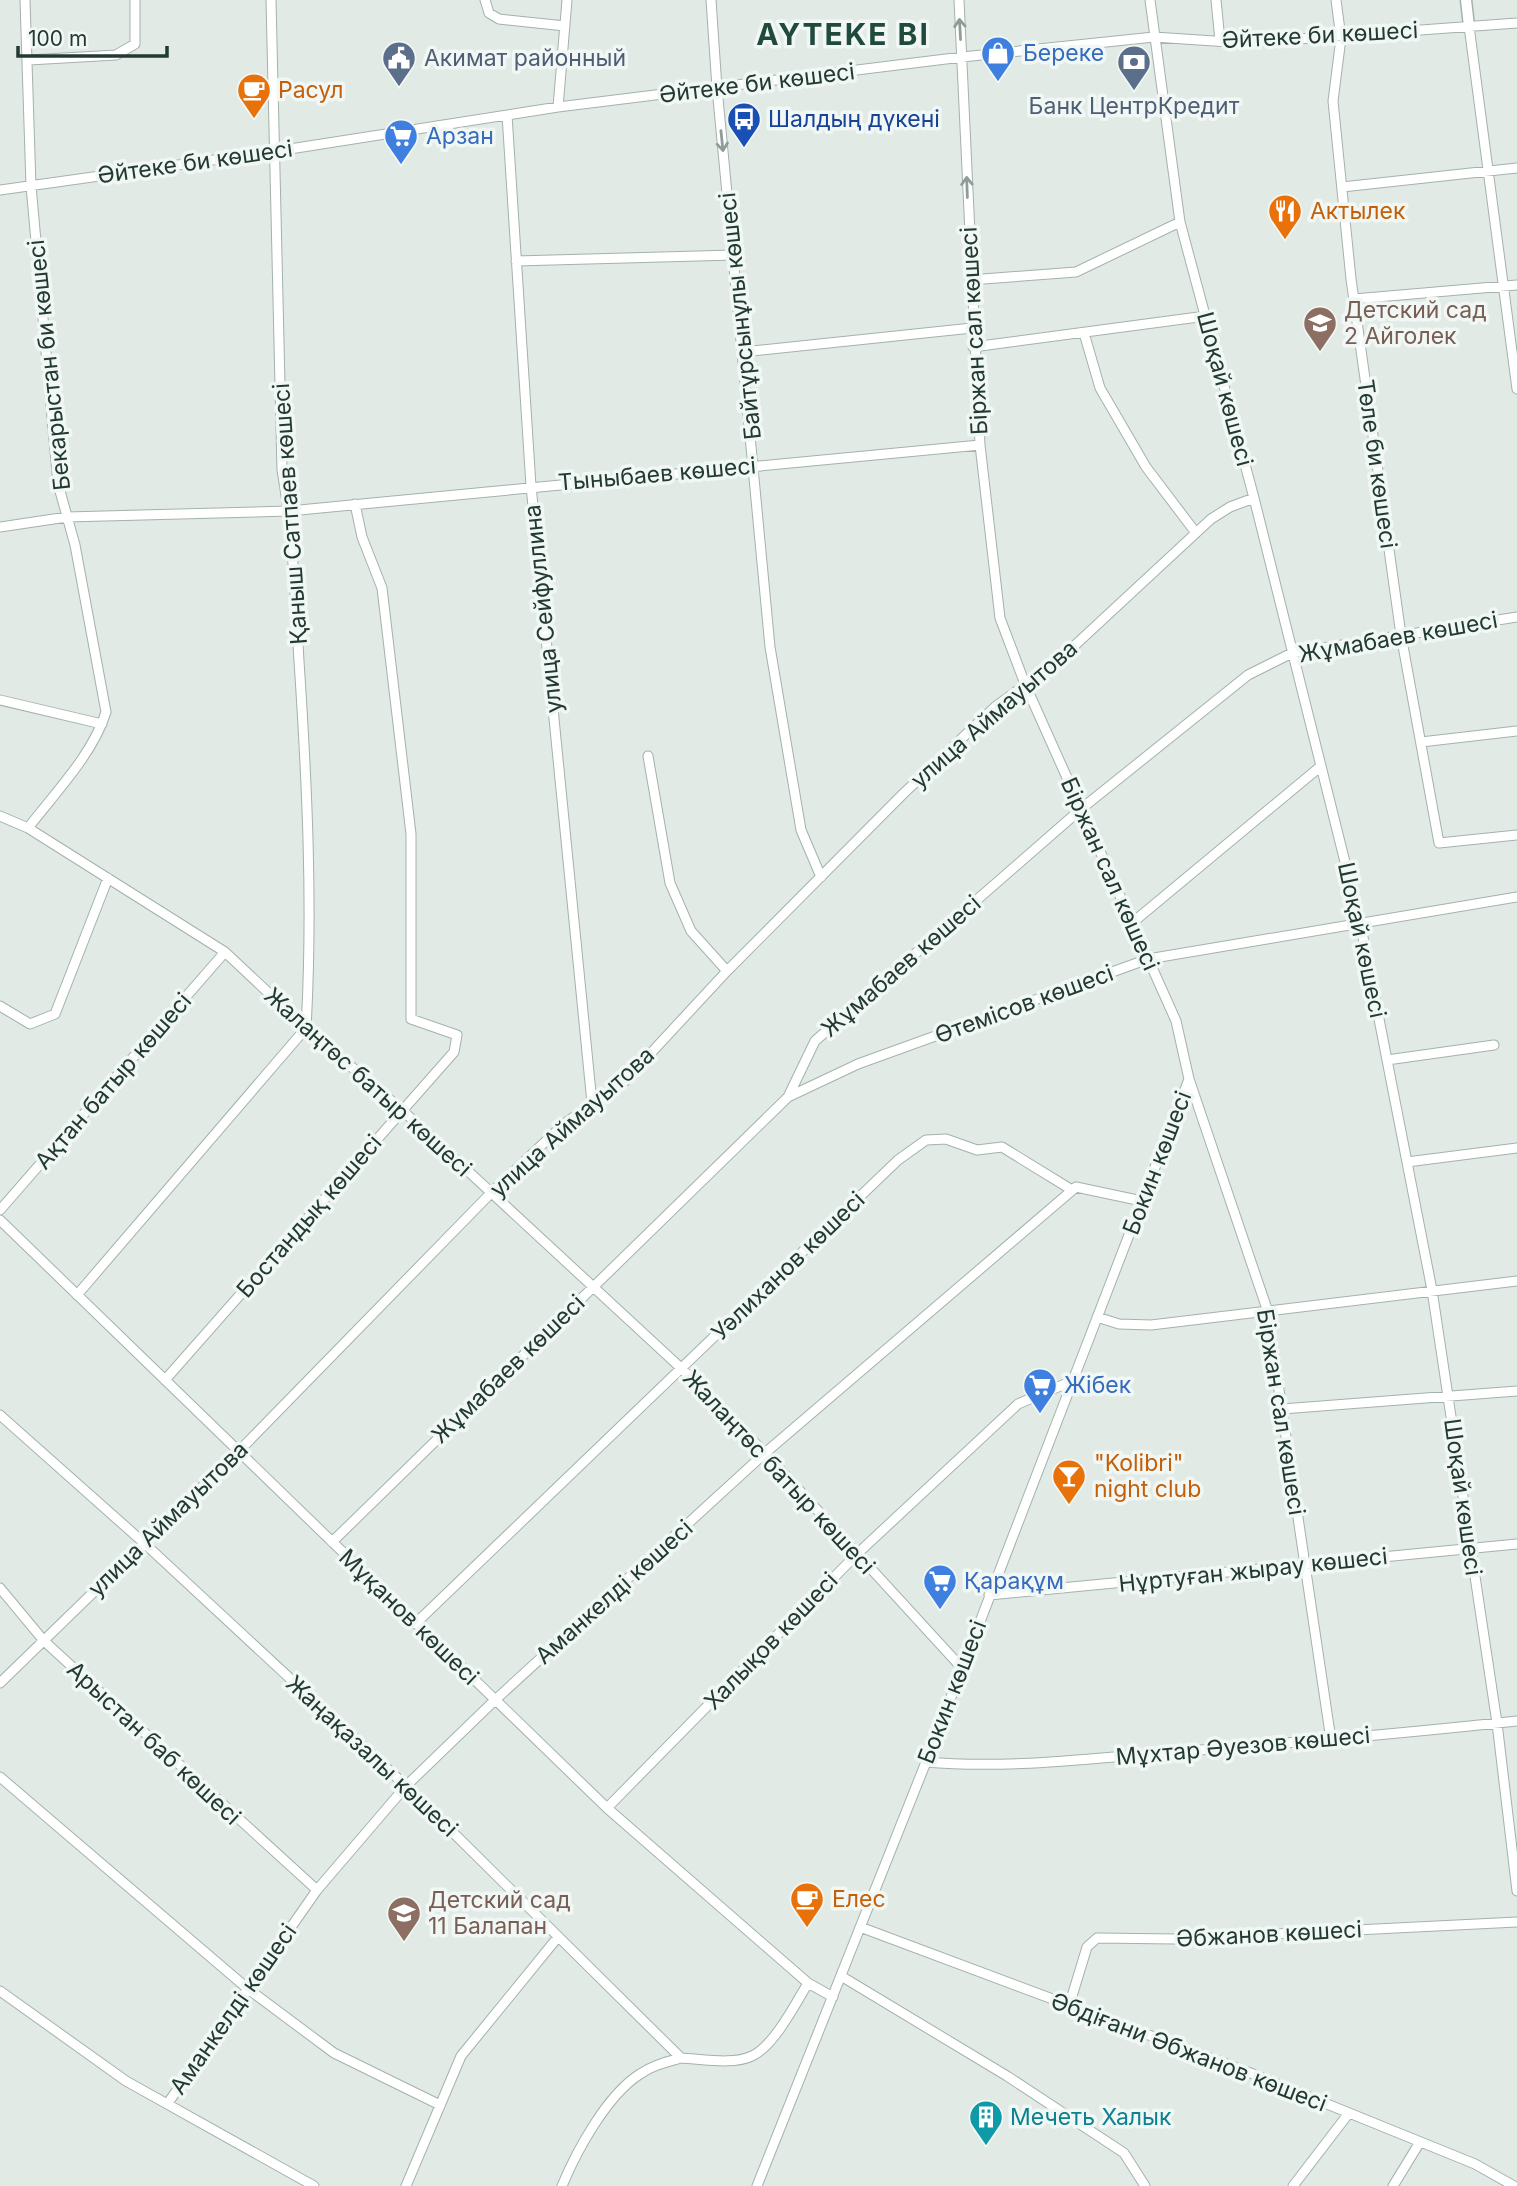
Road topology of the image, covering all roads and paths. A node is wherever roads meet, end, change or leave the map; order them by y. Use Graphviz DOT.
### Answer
graph roads {
  1 [pos="25,0"];
  2 [pos="135,0"];
  3 [pos="271,0"];
  4 [pos="485,0"];
  5 [pos="567,0"];
  6 [pos="711,0"];
  7 [pos="959,0"];
  8 [pos="1150,0"];
  9 [pos="1216,0"];
  10 [pos="1336,0"];
  11 [pos="1466,0"];
  12 [pos="1517,23"];
  13 [pos="565,26"];
  14 [pos="1469,26"];
  15 [pos="1154,37"];
  16 [pos="1341,38"];
  17 [pos="1220,41"];
  18 [pos="962,57"];
  19 [pos="29,60"];
  20 [pos="717,88"];
  21 [pos="558,107"];
  22 [pos="507,115"];
  23 [pos="277,151"];
  24 [pos="1517,168"];
  25 [pos="1488,170"];
  26 [pos="31,186"];
  27 [pos="1342,187"];
  28 [pos="0,190"];
  29 [pos="1180,222"];
  30 [pos="734,255"];
  31 [pos="516,261"];
  32 [pos="970,280"];
  33 [pos="1517,285"];
  34 [pos="1504,287"];
  35 [pos="1354,299"];
  36 [pos="1206,316"];
  37 [pos="972,328"];
  38 [pos="1084,333"];
  39 [pos="973,347"];
  40 [pos="743,352"];
  41 [pos="1517,389"];
  42 [pos="980,445"];
  43 [pos="755,466"];
  44 [pos="531,486"];
  45 [pos="1254,498"];
  46 [pos="355,504"];
  47 [pos="289,510"];
  48 [pos="67,517"];
  49 [pos="0,527"];
  50 [pos="1196,533"];
  51 [pos="1517,617"];
  52 [pos="1401,635"];
  53 [pos="1292,653"];
  54 [pos="1025,684"];
  55 [pos="0,700"];
  56 [pos="102,724"];
  57 [pos="1517,731"];
  58 [pos="1420,742"];
  59 [pos="648,756"];
  60 [pos="1321,766"];
  61 [pos="1081,809"];
  62 [pos="0,816"];
  63 [pos="28,828"];
  64 [pos="1517,835"];
  65 [pos="821,877"];
  66 [pos="108,878"];
  67 [pos="1517,897"];
  68 [pos="1360,922"];
  69 [pos="1132,923"];
  70 [pos="225,952"];
  71 [pos="1148,959"];
  72 [pos="727,971"];
  73 [pos="0,1006"];
  74 [pos="306,1028"];
  75 [pos="1494,1045"];
  76 [pos="1387,1060"];
  77 [pos="1189,1079"];
  78 [pos="788,1097"];
  79 [pos="592,1103"];
  80 [pos="402,1110"];
  81 [pos="1517,1148"];
  82 [pos="1407,1162"];
  83 [pos="1072,1190"];
  84 [pos="491,1193"];
  85 [pos="1142,1201"];
  86 [pos="0,1210"];
  87 [pos="0,1220"];
  88 [pos="1517,1281"];
  89 [pos="593,1287"];
  90 [pos="1432,1290"];
  91 [pos="77,1295"];
  92 [pos="1267,1309"];
  93 [pos="1097,1317"];
  94 [pos="682,1369"];
  95 [pos="165,1380"];
  96 [pos="1072,1381"];
  97 [pos="1517,1391"];
  98 [pos="1448,1396"];
  99 [pos="1282,1409"];
  100 [pos="0,1415"];
  101 [pos="239,1451"];
  102 [pos="765,1453"];
  103 [pos="332,1542"];
  104 [pos="144,1543"];
  105 [pos="1517,1544"];
  106 [pos="1470,1548"];
  107 [pos="857,1554"];
  108 [pos="1305,1566"];
  109 [pos="0,1588"];
  110 [pos="989,1595"];
  111 [pos="415,1624"];
  112 [pos="44,1641"];
  113 [pos="961,1667"];
  114 [pos="0,1683"];
  115 [pos="494,1701"];
  116 [pos="1517,1721"];
  117 [pos="1496,1723"];
  118 [pos="1331,1740"];
  119 [pos="926,1762"];
  120 [pos="0,1777"];
  121 [pos="406,1786"];
  122 [pos="607,1808"];
  123 [pos="317,1890"];
  124 [pos="1517,1891"];
  125 [pos="1517,1922"];
  126 [pos="860,1927"];
  127 [pos="558,1937"];
  128 [pos="841,1976"];
  129 [pos="808,1983"];
  130 [pos="248,1989"];
  131 [pos="0,1991"];
  132 [pos="833,1997"];
  133 [pos="1069,2006"];
  134 [pos="681,2058"];
  135 [pos="168,2103"];
  136 [pos="440,2105"];
  137 [pos="1349,2113"];
  138 [pos="1420,2141"];
  139 [pos="314,2186"];
  140 [pos="406,2186"];
  141 [pos="562,2186"];
  142 [pos="757,2186"];
  143 [pos="1145,2186"];
  144 [pos="1293,2186"];
  145 [pos="1393,2186"];
  146 [pos="1514,2186"];
  1 -- 19 [label="street, Бекарыстан би көшесі"];
  2 -- 19 [label="street"];
  3 -- 23 [label="street, Қаныш Сатпаев көшесі"];
  4 -- 13 [label="street"];
  5 -- 13 [label="street"];
  6 -- 20 [label="street, Байтұрсынұлы көшесі"];
  18 -- 7 [label="street, Біржан сал көшесі, one-way"];
  8 -- 15 [label="street, Шоқай көшесі"];
  9 -- 17 [label="street"];
  10 -- 16 [label="street, Төле би көшесі"];
  11 -- 14 [label="street"];
  12 -- 14 [label="street, Әйтеке би көшесі"];
  13 -- 21 [label="street"];
  14 -- 16 [label="street, Әйтеке би көшесі"];
  14 -- 25 [label="street"];
  15 -- 17 [label="street, Әйтеке би көшесі"];
  15 -- 18 [label="street, Әйтеке би көшесі"];
  15 -- 29 [label="street, Шоқай көшесі"];
  16 -- 17 [label="street, Әйтеке би көшесі"];
  16 -- 27 [label="street, Төле би көшесі"];
  18 -- 20 [label="street, Әйтеке би көшесі"];
  32 -- 18 [label="street, Біржан сал көшесі, one-way"];
  19 -- 26 [label="street, Бекарыстан би көшесі"];
  20 -- 21 [label="street, Әйтеке би көшесі"];
  20 -- 30 [label="street, Байтұрсынұлы көшесі, one-way"];
  21 -- 22 [label="street, Әйтеке би көшесі"];
  22 -- 23 [label="street, Әйтеке би көшесі"];
  22 -- 31 [label="street, улица Сейфуллина"];
  23 -- 26 [label="street, Әйтеке би көшесі"];
  23 -- 47 [label="street, Қаныш Сатпаев көшесі"];
  24 -- 25 [label="street"];
  25 -- 27 [label="street"];
  25 -- 34 [label="street"];
  26 -- 28 [label="street, Әйтеке би көшесі"];
  26 -- 48 [label="street, Бекарыстан би көшесі"];
  27 -- 35 [label="street, Төле би көшесі"];
  29 -- 32 [label="street"];
  29 -- 36 [label="street, Шоқай көшесі"];
  30 -- 31 [label="street"];
  30 -- 40 [label="street, Байтұрсынұлы көшесі"];
  31 -- 44 [label="street, улица Сейфуллина"];
  32 -- 37 [label="street, Біржан сал көшесі"];
  33 -- 34 [label="street"];
  34 -- 35 [label="street"];
  34 -- 41 [label="street"];
  35 -- 52 [label="street, Төле би көшесі"];
  36 -- 38 [label="street"];
  36 -- 45 [label="street, Шоқай көшесі"];
  37 -- 39 [label="street, Біржан сал көшесі"];
  37 -- 40 [label="street"];
  38 -- 39 [label="street"];
  38 -- 50 [label="street"];
  39 -- 42 [label="street, Біржан сал көшесі"];
  40 -- 43 [label="street, Байтұрсынұлы көшесі"];
  42 -- 43 [label="street, Тыныбаев көшесі"];
  42 -- 54 [label="street, Біржан сал көшесі"];
  43 -- 44 [label="street, Тыныбаев көшесі"];
  43 -- 65 [label="street, Байтұрсынұлы көшесі"];
  44 -- 46 [label="street, Тыныбаев көшесі"];
  44 -- 79 [label="street, улица Сейфуллина"];
  45 -- 50 [label="street, улица Аймауытова"];
  45 -- 53 [label="street, Шоқай көшесі"];
  46 -- 47 [label="street, Тыныбаев көшесі"];
  46 -- 80 [label="street, Бостандық көшесі"];
  47 -- 48 [label="street, Тыныбаев көшесі"];
  47 -- 74 [label="street, Қаныш Сатпаев көшесі"];
  48 -- 49 [label="street, Тыныбаев көшесі"];
  48 -- 56 [label="street, Бекарыстан би көшесі"];
  50 -- 54 [label="street, улица Аймауытова"];
  51 -- 52 [label="street, Жұмабаев көшесі"];
  52 -- 53 [label="street, Жұмабаев көшесі"];
  52 -- 58 [label="street, Төле би көшесі"];
  53 -- 60 [label="street, Шоқай көшесі"];
  53 -- 61 [label="street, Жұмабаев көшесі"];
  54 -- 61 [label="street, Біржан сал көшесі"];
  54 -- 65 [label="street, улица Аймауытова"];
  55 -- 56 [label="street"];
  56 -- 63 [label="street"];
  57 -- 58 [label="street"];
  58 -- 64 [label="street, Төле би көшесі"];
  59 -- 72 [label="street"];
  60 -- 68 [label="street, Шоқай көшесі"];
  60 -- 69 [label="street"];
  61 -- 69 [label="street, Біржан сал көшесі"];
  61 -- 78 [label="street, Жұмабаев көшесі"];
  62 -- 63 [label="street, Жалаңтөс батыр көшесі"];
  63 -- 66 [label="street, Жалаңтөс батыр көшесі"];
  65 -- 72 [label="street, улица Аймауытова"];
  66 -- 70 [label="street, Жалаңтөс батыр көшесі"];
  66 -- 73 [label="street"];
  67 -- 68 [label="street, Өтемісов көшесі"];
  68 -- 71 [label="street, Өтемісов көшесі"];
  68 -- 76 [label="street, Шоқай көшесі"];
  69 -- 71 [label="street, Біржан сал көшесі"];
  70 -- 74 [label="street, Жалаңтөс батыр көшесі"];
  70 -- 86 [label="street, Ақтан батыр көшесі"];
  71 -- 77 [label="street, Біржан сал көшесі"];
  71 -- 78 [label="street, Өтемісов көшесі"];
  72 -- 79 [label="street, улица Аймауытова"];
  74 -- 80 [label="street, Жалаңтөс батыр көшесі"];
  74 -- 91 [label="street"];
  75 -- 76 [label="street"];
  76 -- 82 [label="street, Шоқай көшесі"];
  77 -- 85 [label="street, Бокин көшесі"];
  77 -- 92 [label="street, Біржан сал көшесі"];
  78 -- 89 [label="street, Жұмабаев көшесі"];
  79 -- 84 [label="street, улица Аймауытова"];
  80 -- 84 [label="street, Жалаңтөс батыр көшесі"];
  80 -- 95 [label="street, Бостандық көшесі"];
  81 -- 82 [label="street"];
  82 -- 90 [label="street, Шоқай көшесі"];
  83 -- 85 [label="street"];
  83 -- 94 [label="street, Уәлиханов көшесі"];
  83 -- 102 [label="street, Аманкелді көшесі"];
  84 -- 89 [label="street, Жалаңтөс батыр көшесі"];
  84 -- 101 [label="street, улица Аймауытова"];
  85 -- 93 [label="street, Бокин көшесі"];
  87 -- 91 [label="street, Мұқанов көшесі"];
  88 -- 90 [label="street"];
  89 -- 94 [label="street, Жалаңтөс батыр көшесі"];
  89 -- 103 [label="street, Жұмабаев көшесі"];
  90 -- 92 [label="street"];
  90 -- 98 [label="street, Шоқай көшесі"];
  91 -- 95 [label="street, Мұқанов көшесі"];
  92 -- 93 [label="street"];
  92 -- 99 [label="street, Біржан сал көшесі"];
  93 -- 96 [label="street, Бокин көшесі"];
  94 -- 102 [label="street, Жалаңтөс батыр көшесі"];
  94 -- 111 [label="street, Уәлиханов көшесі"];
  95 -- 101 [label="street, Мұқанов көшесі"];
  96 -- 107 [label="street, Халықов көшесі"];
  96 -- 110 [label="street, Бокин көшесі"];
  97 -- 98 [label="street"];
  98 -- 99 [label="street"];
  98 -- 106 [label="street, Шоқай көшесі"];
  99 -- 108 [label="street, Біржан сал көшесі"];
  100 -- 104 [label="street, Жаңақазалы көшесі"];
  101 -- 103 [label="street, Мұқанов көшесі"];
  101 -- 104 [label="street, улица Аймауытова"];
  102 -- 107 [label="street, Жалаңтөс батыр көшесі"];
  102 -- 115 [label="street, Аманкелді көшесі"];
  103 -- 111 [label="street, Мұқанов көшесі"];
  104 -- 112 [label="street, улица Аймауытова"];
  104 -- 121 [label="street, Жаңақазалы көшесі"];
  105 -- 106 [label="street, Нұртуған жырау көшесі"];
  106 -- 108 [label="street, Нұртуған жырау көшесі"];
  106 -- 117 [label="street, Шоқай көшесі"];
  107 -- 113 [label="street, Жалаңтөс батыр көшесі"];
  107 -- 122 [label="street, Халықов көшесі"];
  108 -- 110 [label="street, Нұртуған жырау көшесі"];
  108 -- 118 [label="street, Біржан сал көшесі"];
  109 -- 112 [label="street, Арыстан баб көшесі"];
  110 -- 113 [label="street, Бокин көшесі"];
  111 -- 115 [label="street, Мұқанов көшесі"];
  112 -- 114 [label="street, улица Аймауытова"];
  112 -- 123 [label="street, Арыстан баб көшесі"];
  113 -- 119 [label="street, Бокин көшесі"];
  115 -- 121 [label="street, Аманкелді көшесі"];
  115 -- 122 [label="street, Мұқанов көшесі"];
  116 -- 117 [label="street, Мұхтар Әуезов көшесі"];
  117 -- 118 [label="street, Мұхтар Әуезов көшесі"];
  117 -- 124 [label="street, Шоқай көшесі"];
  118 -- 119 [label="street, Мұхтар Әуезов көшесі"];
  119 -- 126 [label="street, Бокин көшесі"];
  120 -- 130 [label="street"];
  121 -- 123 [label="street, Аманкелді көшесі"];
  121 -- 127 [label="street, Жаңақазалы көшесі"];
  122 -- 129 [label="street, Мұқанов көшесі"];
  123 -- 130 [label="street, Аманкелді көшесі"];
  125 -- 133 [label="street, Әбжанов көшесі"];
  126 -- 128 [label="street, Бокин көшесі"];
  126 -- 133 [label="street, Әбдіғани Әбжанов көшесі"];
  127 -- 134 [label="street, Жаңақазалы көшесі"];
  127 -- 136 [label="street"];
  128 -- 132 [label="street, Бокин көшесі"];
  128 -- 143 [label="street"];
  129 -- 132 [label="street, Мұқанов көшесі"];
  129 -- 134 [label="street"];
  130 -- 135 [label="street, Аманкелді көшесі"];
  130 -- 136 [label="street"];
  131 -- 135 [label="street"];
  132 -- 142 [label="street, Бокин көшесі"];
  133 -- 137 [label="street, Әбдіғани Әбжанов көшесі"];
  134 -- 141 [label="street"];
  135 -- 139 [label="street"];
  136 -- 140 [label="street"];
  137 -- 138 [label="street, Әбдіғани Әбжанов көшесі"];
  137 -- 144 [label="street"];
  138 -- 145 [label="street"];
  138 -- 146 [label="street, Әбдіғани Әбжанов көшесі"];
}
